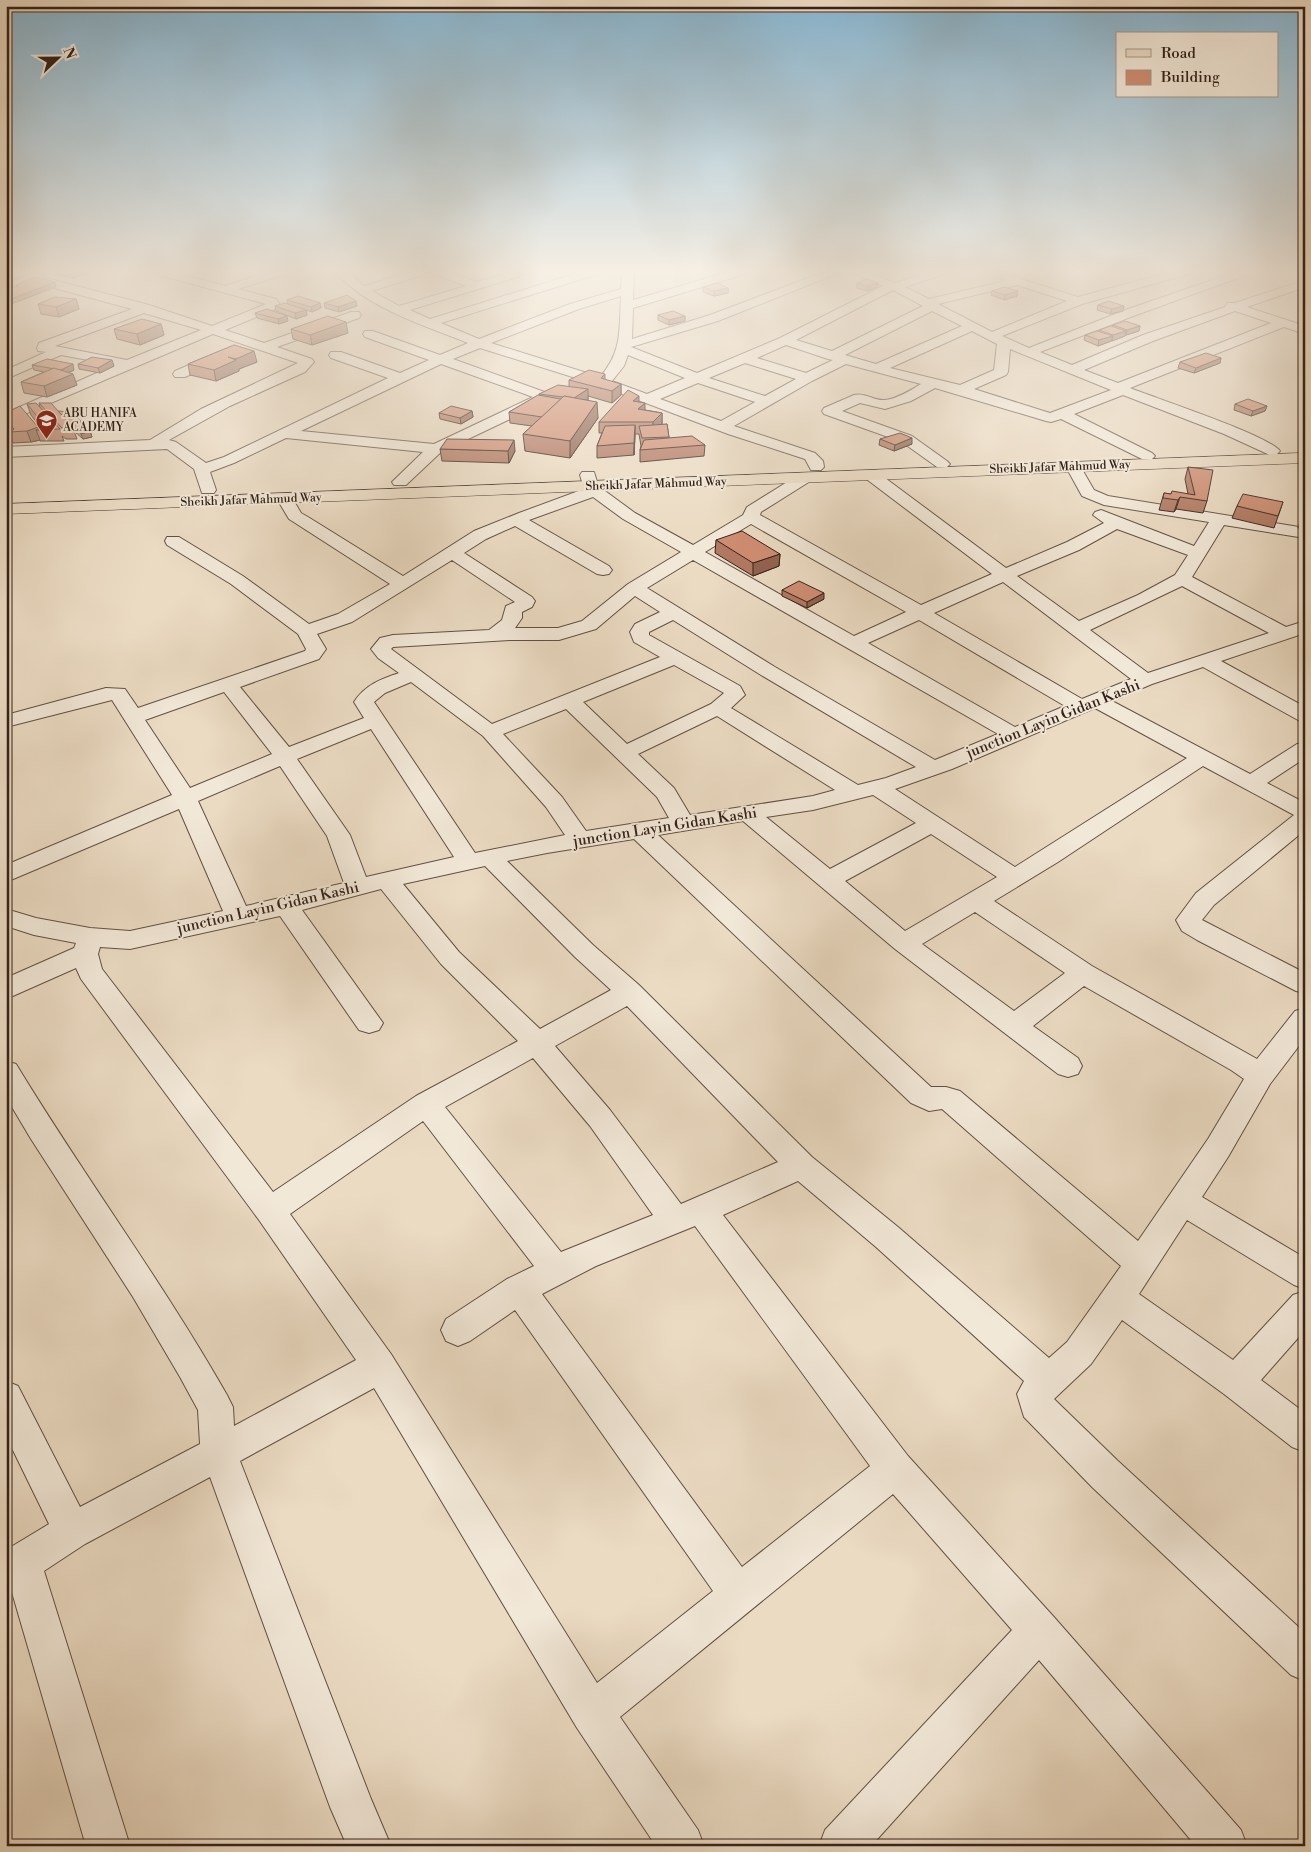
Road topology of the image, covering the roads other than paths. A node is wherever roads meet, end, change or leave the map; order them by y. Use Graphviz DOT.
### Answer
graph roads {
  1 [pos="44,358"];
  2 [pos="96,358"];
  3 [pos="142,358"];
  4 [pos="213,358"];
  5 [pos="297,358"];
  6 [pos="346,358"];
  7 [pos="435,358"];
  8 [pos="443,358"];
  9 [pos="527,358"];
  10 [pos="620,358"];
  11 [pos="651,358"];
  12 [pos="743,358"];
  13 [pos="745,358"];
  14 [pos="838,358"];
  15 [pos="839,358"];
  16 [pos="902,358"];
  17 [pos="1000,358"];
  18 [pos="1044,358"];
  19 [pos="1099,358"];
  20 [pos="1199,358"];
  21 [pos="6,360"];
  22 [pos="439,360"];
  23 [pos="129,364"];
  24 [pos="28,366"];
  25 [pos="877,370"];
  26 [pos="1072,370"];
  27 [pos="180,374"];
  28 [pos="6,376"];
  29 [pos="586,377"];
  30 [pos="400,378"];
  31 [pos="697,378"];
  32 [pos="807,378"];
  33 [pos="603,382"];
  34 [pos="934,383"];
  35 [pos="1120,389"];
  36 [pos="961,390"];
  37 [pos="545,397"];
  38 [pos="646,399"];
  39 [pos="766,402"];
  40 [pos="1064,414"];
  41 [pos="6,418"];
  42 [pos="722,427"];
  43 [pos="285,434"];
  44 [pos="154,444"];
  45 [pos="436,449"];
  46 [pos="1305,450"];
  47 [pos="1272,451"];
  48 [pos="6,452"];
  49 [pos="1147,456"];
  50 [pos="1305,458"];
  51 [pos="942,464"];
  52 [pos="1074,467"];
  53 [pos="202,470"];
  54 [pos="811,472"];
  55 [pos="872,475"];
  56 [pos="400,482"];
  57 [pos="591,484"];
  58 [pos="208,490"];
  59 [pos="1094,497"];
  60 [pos="6,498"];
  61 [pos="285,499"];
  62 [pos="6,509"];
  63 [pos="751,517"];
  64 [pos="516,520"];
  65 [pos="1219,520"];
  66 [pos="1116,523"];
  67 [pos="1305,533"];
  68 [pos="172,541"];
  69 [pos="693,552"];
  70 [pos="452,553"];
  71 [pos="1198,553"];
  72 [pos="603,570"];
  73 [pos="1006,575"];
  74 [pos="1182,579"];
  75 [pos="403,584"];
  76 [pos="634,588"];
  77 [pos="920,612"];
  78 [pos="673,613"];
  79 [pos="1077,629"];
  80 [pos="306,631"];
  81 [pos="1297,632"];
  82 [pos="495,634"];
  83 [pos="853,643"];
  84 [pos="676,657"];
  85 [pos="1205,660"];
  86 [pos="414,674"];
  87 [pos="1145,680"];
  88 [pos="228,684"];
  89 [pos="569,700"];
  90 [pos="1088,704"];
  91 [pos="718,708"];
  92 [pos="1305,716"];
  93 [pos="133,717"];
  94 [pos="376,720"];
  95 [pos="6,721"];
  96 [pos="490,732"];
  97 [pos="1012,734"];
  98 [pos="1305,749"];
  99 [pos="624,753"];
  100 [pos="285,756"];
  101 [pos="1201,758"];
  102 [pos="932,768"];
  103 [pos="1251,783"];
  104 [pos="865,790"];
  105 [pos="185,798"];
  106 [pos="1305,812"];
  107 [pos="748,814"];
  108 [pos="1305,818"];
  109 [pos="684,824"];
  110 [pos="932,824"];
  111 [pos="640,831"];
  112 [pos="580,840"];
  113 [pos="480,860"];
  114 [pos="6,874"];
  115 [pos="1015,878"];
  116 [pos="386,880"];
  117 [pos="828,880"];
  118 [pos="358,887"];
  119 [pos="976,901"];
  120 [pos="286,906"];
  121 [pos="6,917"];
  122 [pos="238,917"];
  123 [pos="904,943"];
  124 [pos="87,946"];
  125 [pos="1083,973"];
  126 [pos="1305,984"];
  127 [pos="6,989"];
  128 [pos="630,992"];
  129 [pos="1305,1018"];
  130 [pos="369,1022"];
  131 [pos="1014,1026"];
  132 [pos="536,1042"];
  133 [pos="1068,1066"];
  134 [pos="6,1072"];
  135 [pos="1260,1076"];
  136 [pos="426,1104"];
  137 [pos="801,1166"];
  138 [pos="1183,1202"];
  139 [pos="270,1211"];
  140 [pos="688,1215"];
  141 [pos="1142,1264"];
  142 [pos="558,1270"];
  143 [pos="1305,1275"];
  144 [pos="519,1290"];
  145 [pos="1118,1298"];
  146 [pos="1305,1306"];
  147 [pos="458,1330"];
  148 [pos="379,1365"];
  149 [pos="1048,1380"];
  150 [pos="1236,1382"];
  151 [pos="6,1398"];
  152 [pos="1305,1435"];
  153 [pos="219,1452"];
  154 [pos="895,1468"];
  155 [pos="72,1531"];
  156 [pos="14,1567"];
  157 [pos="739,1595"];
  158 [pos="1038,1630"];
  159 [pos="1305,1661"];
  160 [pos="592,1713"];
  161 [pos="108,1846"];
  162 [pos="369,1846"];
  163 [pos="682,1846"];
  164 [pos="841,1846"];
  165 [pos="1225,1846"];
  1 -- 24 [label="street"];
  2 -- 23 [label="street"];
  3 -- 23 [label="street"];
  4 -- 27 [label="street"];
  5 -- 44 [label="street"];
  6 -- 30 [label="street"];
  7 -- 22 [label="street"];
  8 -- 22 [label="street"];
  9 -- 29 [label="street"];
  10 -- 33 [label="street"];
  11 -- 31 [label="street"];
  12 -- 31 [label="street"];
  13 -- 32 [label="street"];
  14 -- 32 [label="street"];
  15 -- 25 [label="street"];
  16 -- 25 [label="street"];
  17 -- 36 [label="street"];
  18 -- 26 [label="street"];
  19 -- 26 [label="street"];
  20 -- 35 [label="street"];
  21 -- 24 [label="street"];
  22 -- 30 [label="street"];
  22 -- 37 [label="street"];
  23 -- 41 [label="street"];
  24 -- 28 [label="street"];
  25 -- 34 [label="street"];
  26 -- 35 [label="street"];
  29 -- 33 [label="street"];
  29 -- 37 [label="street"];
  30 -- 43 [label="street"];
  31 -- 38 [label="street"];
  31 -- 39 [label="street"];
  32 -- 39 [label="street"];
  33 -- 38 [label="street"];
  34 -- 36 [label="street"];
  34 -- 51 [label="street"];
  35 -- 40 [label="street"];
  35 -- 47 [label="street"];
  36 -- 40 [label="street"];
  37 -- 45 [label="street"];
  38 -- 42 [label="street"];
  39 -- 42 [label="street"];
  40 -- 49 [label="street"];
  42 -- 54 [label="street"];
  43 -- 45 [label="street"];
  43 -- 53 [label="street"];
  44 -- 48 [label="street"];
  44 -- 53 [label="street"];
  45 -- 56 [label="street"];
  46 -- 47 [label="main road, Sheikh Jafar Mahmud Way"];
  47 -- 49 [label="main road, Sheikh Jafar Mahmud Way"];
  49 -- 51 [label="main road, Sheikh Jafar Mahmud Way"];
  50 -- 52 [label="main road, Sheikh Jafar Mahmud Way"];
  51 -- 54 [label="main road, Sheikh Jafar Mahmud Way"];
  52 -- 55 [label="main road, Sheikh Jafar Mahmud Way"];
  52 -- 59 [label="street"];
  53 -- 58 [label="street"];
  54 -- 55 [label="main road, Sheikh Jafar Mahmud Way"];
  54 -- 57 [label="main road, Sheikh Jafar Mahmud Way"];
  54 -- 63 [label="street"];
  55 -- 73 [label="street"];
  56 -- 57 [label="main road, Sheikh Jafar Mahmud Way"];
  56 -- 58 [label="main road, Sheikh Jafar Mahmud Way"];
  57 -- 61 [label="main road, Sheikh Jafar Mahmud Way"];
  57 -- 64 [label="street"];
  57 -- 69 [label="street"];
  58 -- 60 [label="main road, Sheikh Jafar Mahmud Way"];
  59 -- 65 [label="street"];
  59 -- 66 [label="street"];
  61 -- 62 [label="main road, Sheikh Jafar Mahmud Way"];
  61 -- 75 [label="street"];
  63 -- 69 [label="street"];
  63 -- 77 [label="street"];
  64 -- 70 [label="street"];
  64 -- 72 [label="street"];
  65 -- 67 [label="street"];
  65 -- 71 [label="street"];
  66 -- 71 [label="street"];
  66 -- 73 [label="street"];
  68 -- 80 [label="street"];
  69 -- 76 [label="street"];
  69 -- 83 [label="street"];
  70 -- 75 [label="street"];
  70 -- 82 [label="street"];
  71 -- 74 [label="street"];
  73 -- 77 [label="street"];
  73 -- 79 [label="street"];
  74 -- 79 [label="street"];
  74 -- 81 [label="street"];
  75 -- 80 [label="street"];
  76 -- 78 [label="street"];
  76 -- 82 [label="street"];
  77 -- 83 [label="street"];
  77 -- 90 [label="street"];
  78 -- 84 [label="street"];
  78 -- 102 [label="street"];
  79 -- 87 [label="street"];
  80 -- 88 [label="street"];
  81 -- 85 [label="street, junction Layin Gidan Kashi"];
  82 -- 86 [label="street"];
  83 -- 97 [label="street"];
  84 -- 89 [label="street"];
  84 -- 91 [label="street"];
  85 -- 87 [label="street, junction Layin Gidan Kashi"];
  85 -- 92 [label="street"];
  86 -- 94 [label="street"];
  86 -- 96 [label="street"];
  87 -- 90 [label="street, junction Layin Gidan Kashi"];
  88 -- 93 [label="street"];
  88 -- 100 [label="street"];
  89 -- 96 [label="street"];
  89 -- 99 [label="street"];
  90 -- 97 [label="street, junction Layin Gidan Kashi"];
  90 -- 101 [label="street"];
  91 -- 99 [label="street"];
  91 -- 104 [label="street"];
  93 -- 95 [label="street"];
  93 -- 105 [label="street"];
  94 -- 100 [label="street"];
  94 -- 113 [label="street"];
  96 -- 112 [label="street"];
  97 -- 102 [label="street, junction Layin Gidan Kashi"];
  98 -- 103 [label="street"];
  99 -- 109 [label="street"];
  100 -- 105 [label="street"];
  100 -- 118 [label="street"];
  101 -- 103 [label="street"];
  101 -- 115 [label="street"];
  102 -- 104 [label="street, junction Layin Gidan Kashi"];
  103 -- 106 [label="street"];
  104 -- 107 [label="street, junction Layin Gidan Kashi"];
  104 -- 110 [label="street"];
  105 -- 114 [label="street"];
  105 -- 122 [label="street"];
  107 -- 109 [label="street, junction Layin Gidan Kashi"];
  107 -- 117 [label="street"];
  108 -- 126 [label="street"];
  109 -- 111 [label="street, junction Layin Gidan Kashi"];
  110 -- 115 [label="street"];
  110 -- 117 [label="street"];
  111 -- 112 [label="street, junction Layin Gidan Kashi"];
  111 -- 141 [label="street"];
  112 -- 113 [label="street, junction Layin Gidan Kashi"];
  113 -- 116 [label="street, junction Layin Gidan Kashi"];
  113 -- 128 [label="street"];
  115 -- 119 [label="street"];
  116 -- 118 [label="street, junction Layin Gidan Kashi"];
  116 -- 132 [label="street"];
  117 -- 123 [label="street"];
  118 -- 120 [label="street, junction Layin Gidan Kashi"];
  119 -- 123 [label="street"];
  119 -- 125 [label="street"];
  120 -- 122 [label="street, junction Layin Gidan Kashi"];
  120 -- 130 [label="street"];
  121 -- 124 [label="street, junction Layin Gidan Kashi"];
  122 -- 124 [label="street, junction Layin Gidan Kashi"];
  123 -- 131 [label="street"];
  124 -- 127 [label="street"];
  124 -- 139 [label="street"];
  125 -- 131 [label="street"];
  125 -- 135 [label="street"];
  128 -- 132 [label="street"];
  128 -- 137 [label="street"];
  129 -- 135 [label="street"];
  131 -- 133 [label="street"];
  132 -- 136 [label="street"];
  132 -- 140 [label="street"];
  134 -- 153 [label="street"];
  135 -- 138 [label="street"];
  136 -- 139 [label="street"];
  136 -- 142 [label="street"];
  137 -- 140 [label="street"];
  137 -- 149 [label="street"];
  138 -- 141 [label="street"];
  138 -- 143 [label="street"];
  139 -- 148 [label="street"];
  140 -- 142 [label="street"];
  140 -- 154 [label="street"];
  141 -- 145 [label="street"];
  142 -- 144 [label="street"];
  144 -- 147 [label="street"];
  144 -- 157 [label="street"];
  145 -- 149 [label="street"];
  145 -- 150 [label="street"];
  146 -- 150 [label="street"];
  148 -- 153 [label="street"];
  148 -- 160 [label="street"];
  149 -- 159 [label="street"];
  150 -- 152 [label="street"];
  151 -- 155 [label="street"];
  153 -- 155 [label="street"];
  153 -- 162 [label="street"];
  154 -- 157 [label="street"];
  154 -- 158 [label="street"];
  155 -- 156 [label="street"];
  156 -- 161 [label="street"];
  157 -- 160 [label="street"];
  158 -- 164 [label="street"];
  158 -- 165 [label="street"];
  160 -- 163 [label="street"];
}
